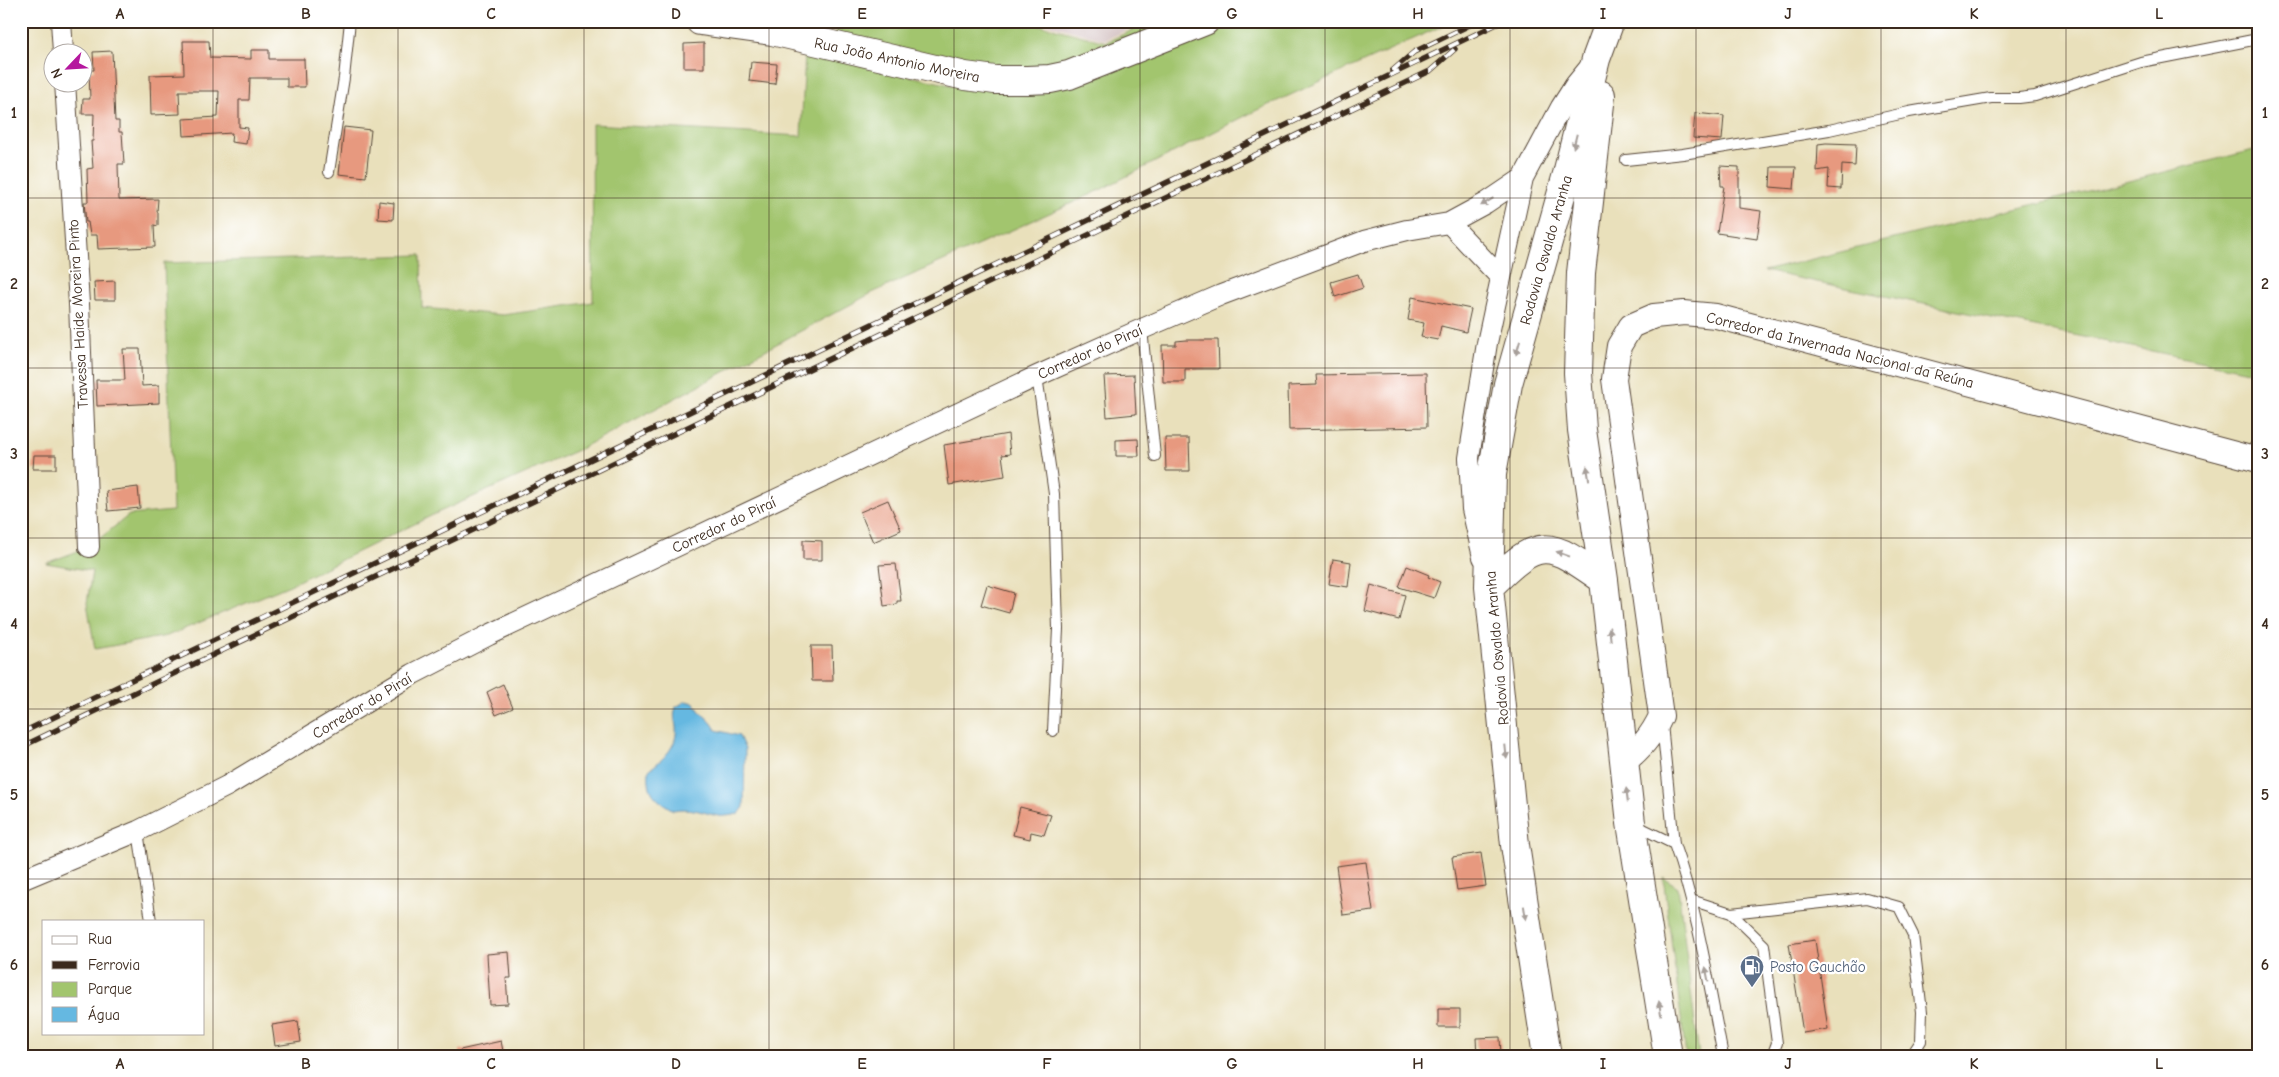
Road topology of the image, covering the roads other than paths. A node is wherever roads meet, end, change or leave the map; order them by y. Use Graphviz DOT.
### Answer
graph roads {
  1 [pos="61,21"];
  2 [pos="350,21"];
  3 [pos="700,21"];
  4 [pos="1205,21"];
  5 [pos="771,26"];
  6 [pos="2258,38"];
  7 [pos="1603,41"];
  8 [pos="62,42"];
  9 [pos="66,92"];
  10 [pos="1626,160"];
  11 [pos="328,172"];
  12 [pos="1523,178"];
  13 [pos="1449,222"];
  14 [pos="1501,278"];
  15 [pos="1142,329"];
  16 [pos="1037,376"];
  17 [pos="2255,453"];
  18 [pos="1155,456"];
  19 [pos="89,547"];
  20 [pos="1604,580"];
  21 [pos="1489,587"];
  22 [pos="1661,716"];
  23 [pos="1053,731"];
  24 [pos="1624,763"];
  25 [pos="1631,823"];
  26 [pos="138,830"];
  27 [pos="1674,844"];
  28 [pos="21,880"];
  29 [pos="1691,900"];
  30 [pos="1731,913"];
  31 [pos="151,920"];
  32 [pos="1547,1056"];
  33 [pos="1668,1056"];
  34 [pos="1723,1056"];
  35 [pos="1772,1056"];
  36 [pos="1911,1056"];
  1 -- 8 [label="street"];
  2 -- 11 [label="lane"];
  3 -- 5 [label="main road, Rua João Antonio Moreira"];
  4 -- 5 [label="main road, Rua João Antonio Moreira"];
  6 -- 10 [label="lane"];
  7 -- 12 [label="street"];
  20 -- 7 [label="main road, Rodovia Osvaldo Aranha, one-way"];
  7 -- 21 [label="main road, Rodovia Osvaldo Aranha, one-way"];
  9 -- 19 [label="street, Travessa Haide Moreira Pinto"];
  12 -- 13 [label="street, Corredor do Piraí, one-way"];
  12 -- 14 [label="street"];
  13 -- 14 [label="street"];
  13 -- 15 [label="street, Corredor do Piraí"];
  14 -- 21 [label="street"];
  15 -- 16 [label="street, Corredor do Piraí"];
  15 -- 18 [label="lane"];
  16 -- 23 [label="lane"];
  16 -- 26 [label="street, Corredor do Piraí"];
  17 -- 22 [label="street, Corredor da Invernada Nacional da Reúna"];
  20 -- 21 [label="main road, one-way"];
  24 -- 20 [label="main road, Rodovia Osvaldo Aranha, one-way"];
  21 -- 32 [label="main road, Rodovia Osvaldo Aranha, one-way"];
  22 -- 24 [label="street"];
  22 -- 27 [label="lane"];
  25 -- 24 [label="main road, Rodovia Osvaldo Aranha, one-way"];
  25 -- 27 [label="lane"];
  33 -- 25 [label="main road, Rodovia Osvaldo Aranha, one-way"];
  26 -- 28 [label="street, Corredor do Piraí"];
  26 -- 31 [label="lane"];
  27 -- 29 [label="lane"];
  29 -- 30 [label="lane"];
  34 -- 29 [label="lane, one-way"];
  30 -- 35 [label="lane"];
  30 -- 36 [label="lane"];
}
